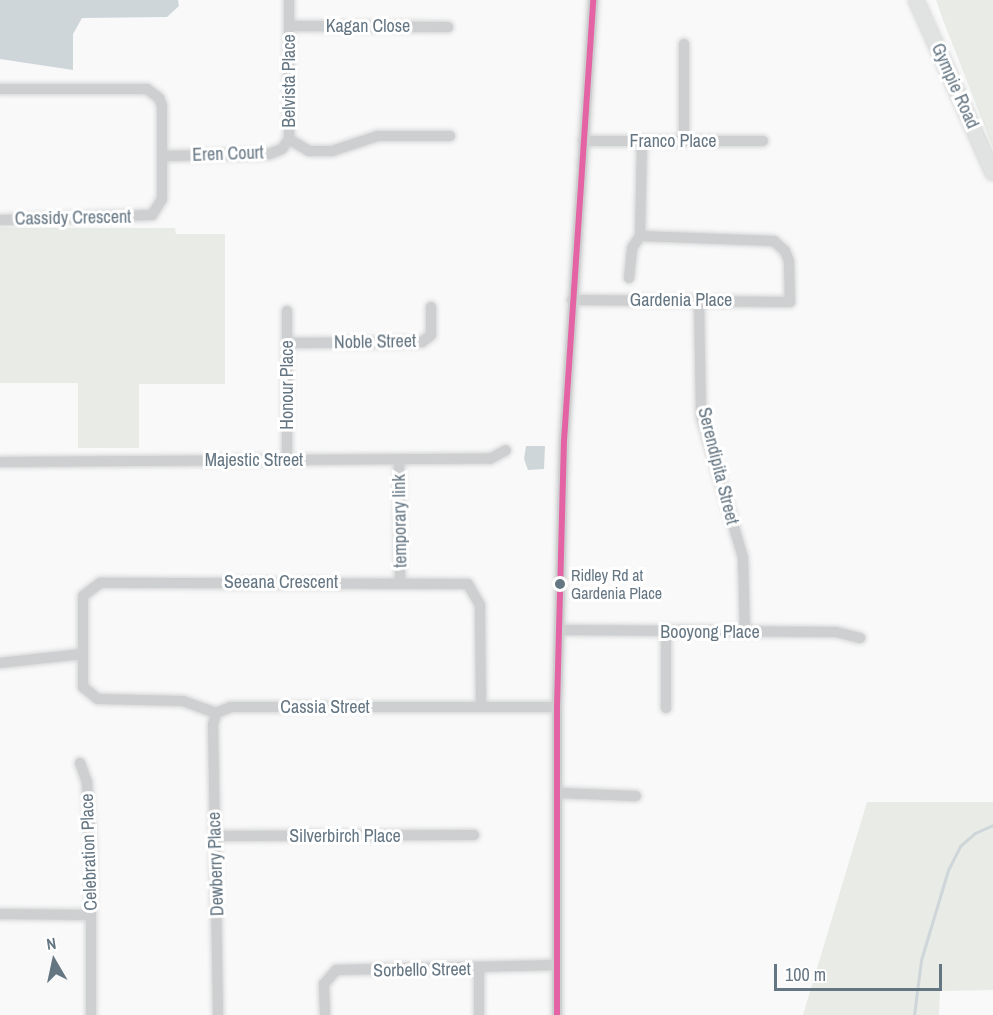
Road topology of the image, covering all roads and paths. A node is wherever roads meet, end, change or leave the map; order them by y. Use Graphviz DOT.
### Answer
graph roads {
  1 [pos="289,0"];
  2 [pos="593,0"];
  3 [pos="916,0"];
  4 [pos="289,26"];
  5 [pos="448,27"];
  6 [pos="684,44"];
  7 [pos="0,89"];
  8 [pos="450,136"];
  9 [pos="289,139"];
  10 [pos="584,141"];
  11 [pos="642,141"];
  12 [pos="684,141"];
  13 [pos="763,141"];
  14 [pos="162,156"];
  15 [pos="993,173"];
  16 [pos="0,219"];
  17 [pos="640,236"];
  18 [pos="629,278"];
  19 [pos="572,300"];
  20 [pos="699,300"];
  21 [pos="431,307"];
  22 [pos="287,311"];
  23 [pos="287,343"];
  24 [pos="506,450"];
  25 [pos="287,460"];
  26 [pos="399,460"];
  27 [pos="0,462"];
  28 [pos="400,581"];
  29 [pos="559,630"];
  30 [pos="666,632"];
  31 [pos="745,632"];
  32 [pos="860,638"];
  33 [pos="82,654"];
  34 [pos="0,663"];
  35 [pos="481,706"];
  36 [pos="557,707"];
  37 [pos="666,708"];
  38 [pos="216,713"];
  39 [pos="80,763"];
  40 [pos="557,793"];
  41 [pos="636,796"];
  42 [pos="474,835"];
  43 [pos="216,836"];
  44 [pos="0,915"];
  45 [pos="91,915"];
  46 [pos="556,965"];
  47 [pos="479,969"];
  48 [pos="91,1015"];
  49 [pos="218,1015"];
  50 [pos="325,1015"];
  51 [pos="479,1015"];
  52 [pos="557,1015"];
  1 -- 4 [label="street, Belvista Place"];
  2 -- 10 [label="street"];
  3 -- 15 [label="main road, Gympie Road"];
  4 -- 5 [label="street, Kagan Close"];
  4 -- 9 [label="street, Belvista Place"];
  6 -- 12 [label="street"];
  7 -- 14 [label="street, Cassidy Crescent"];
  8 -- 9 [label="street, Belvista Place"];
  9 -- 14 [label="street, Eren Court"];
  10 -- 11 [label="street, Franco Place"];
  10 -- 19 [label="street"];
  11 -- 12 [label="street, Franco Place"];
  11 -- 17 [label="street"];
  12 -- 13 [label="street, Franco Place"];
  14 -- 16 [label="street, Cassidy Crescent"];
  17 -- 18 [label="street"];
  17 -- 20 [label="street, Gardenia Place"];
  19 -- 20 [label="street, Gardenia Place"];
  19 -- 29 [label="street"];
  20 -- 31 [label="street, Serendipita Street"];
  21 -- 23 [label="street, Noble Street"];
  22 -- 23 [label="street, Honour Place"];
  23 -- 25 [label="street, Honour Place"];
  24 -- 26 [label="street, Majestic Street"];
  25 -- 26 [label="street, Majestic Street"];
  25 -- 27 [label="street, Majestic Street"];
  26 -- 28 [label="street, temporary link"];
  28 -- 33 [label="street, Seeana Crescent"];
  28 -- 35 [label="street, Seeana Crescent"];
  29 -- 30 [label="street, Booyong Place"];
  29 -- 36 [label="street"];
  30 -- 31 [label="street, Booyong Place"];
  30 -- 37 [label="street"];
  31 -- 32 [label="street, Booyong Place"];
  33 -- 34 [label="street"];
  33 -- 38 [label="street, Seeana Crescent"];
  35 -- 36 [label="street, Cassia Street"];
  35 -- 38 [label="street, Cassia Street"];
  36 -- 40 [label="street"];
  38 -- 43 [label="street, Dewberry Place"];
  39 -- 45 [label="street, Celebration Place"];
  40 -- 41 [label="street"];
  40 -- 46 [label="street"];
  42 -- 43 [label="street, Silverbirch Place"];
  43 -- 49 [label="street, Dewberry Place"];
  44 -- 45 [label="street"];
  45 -- 48 [label="street, Celebration Place"];
  46 -- 47 [label="street, Sorbello Street"];
  46 -- 52 [label="street"];
  47 -- 50 [label="street, Sorbello Street"];
  47 -- 51 [label="street"];
}
